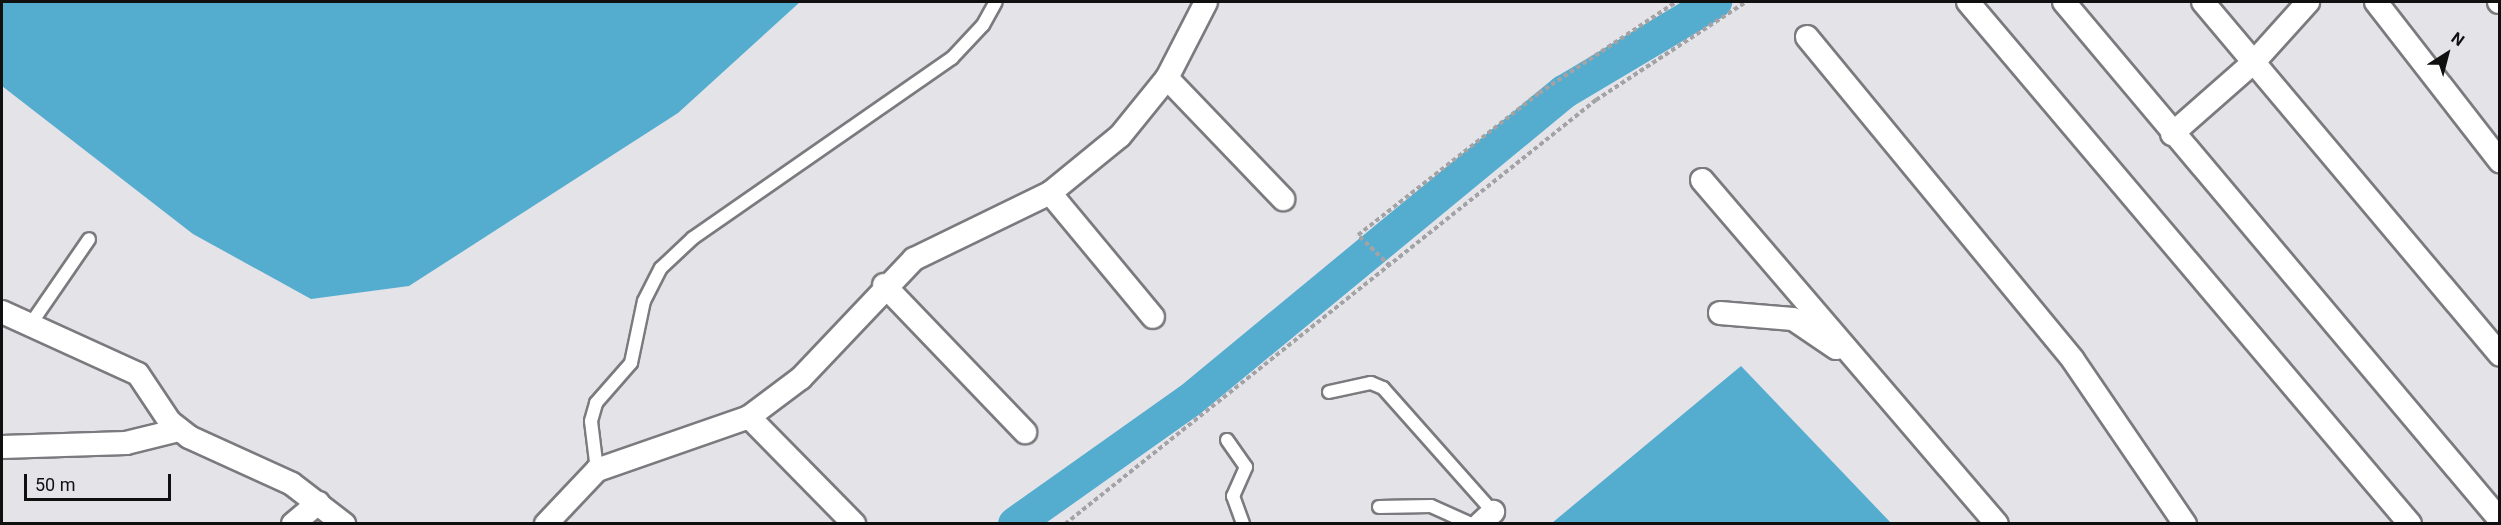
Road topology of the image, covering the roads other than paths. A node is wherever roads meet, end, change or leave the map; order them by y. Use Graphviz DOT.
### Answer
graph roads {
  1 [pos="996,2"];
  2 [pos="1206,2"];
  3 [pos="1968,2"];
  4 [pos="2064,2"];
  5 [pos="2203,2"];
  6 [pos="2308,2"];
  7 [pos="2376,2"];
  8 [pos="1807,37"];
  9 [pos="2253,62"];
  10 [pos="1167,78"];
  11 [pos="2172,134"];
  12 [pos="2499,161"];
  13 [pos="1702,180"];
  14 [pos="1050,193"];
  15 [pos="1283,199"];
  16 [pos="88,239"];
  17 [pos="884,285"];
  18 [pos="2,312"];
  19 [pos="1720,313"];
  20 [pos="1153,317"];
  21 [pos="30,325"];
  22 [pos="2499,355"];
  23 [pos="1860,364"];
  24 [pos="1329,392"];
  25 [pos="749,417"];
  26 [pos="179,430"];
  27 [pos="1025,432"];
  28 [pos="1227,440"];
  29 [pos="2,447"];
  30 [pos="597,470"];
  31 [pos="318,504"];
  32 [pos="1379,507"];
  33 [pos="1487,518"];
  34 [pos="2499,520"];
  35 [pos="293,524"];
  36 [pos="344,524"];
  37 [pos="546,524"];
  38 [pos="854,524"];
  39 [pos="1243,524"];
  40 [pos="1471,524"];
  41 [pos="1997,524"];
  42 [pos="2185,524"];
  43 [pos="2410,524"];
  1 -- 30 [label="lane"];
  2 -- 10 [label="street"];
  3 -- 43 [label="street"];
  4 -- 11 [label="street"];
  5 -- 9 [label="street"];
  6 -- 9 [label="street"];
  7 -- 12 [label="street"];
  8 -- 42 [label="street"];
  9 -- 11 [label="street"];
  9 -- 22 [label="street"];
  10 -- 14 [label="street"];
  10 -- 15 [label="street"];
  11 -- 34 [label="street"];
  13 -- 23 [label="street"];
  14 -- 17 [label="street"];
  14 -- 20 [label="street"];
  16 -- 21 [label="lane"];
  17 -- 25 [label="street"];
  17 -- 27 [label="street"];
  18 -- 21 [label="street"];
  19 -- 23 [label="street"];
  21 -- 26 [label="street"];
  23 -- 41 [label="street"];
  24 -- 33 [label="lane"];
  25 -- 30 [label="street"];
  25 -- 38 [label="street"];
  26 -- 29 [label="street"];
  26 -- 31 [label="street"];
  28 -- 39 [label="lane"];
  30 -- 37 [label="street"];
  31 -- 35 [label="street"];
  31 -- 36 [label="street"];
  32 -- 40 [label="lane"];
}
